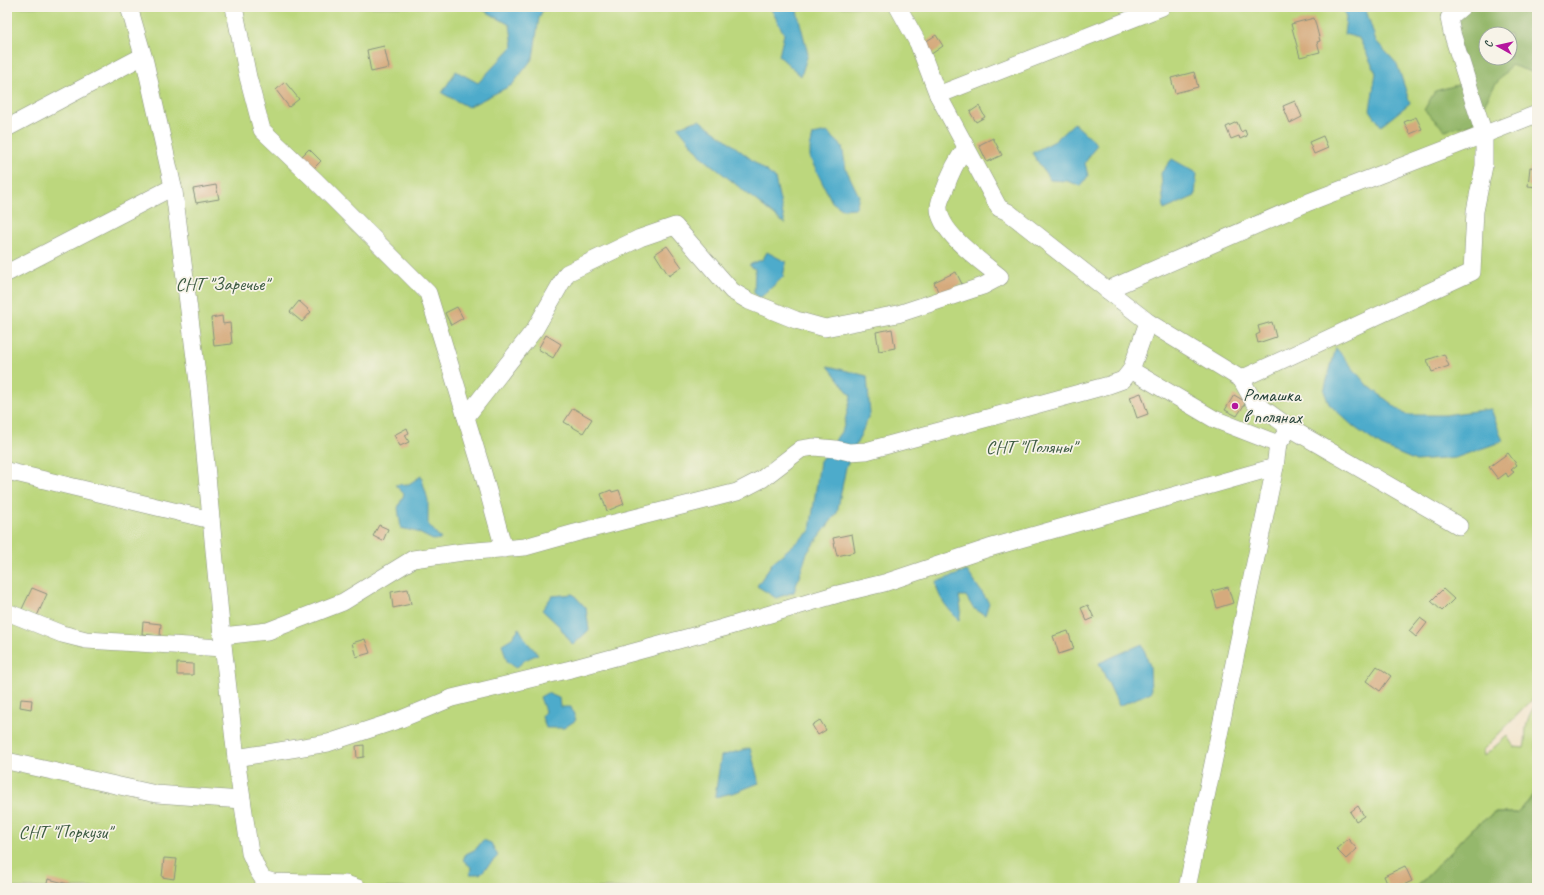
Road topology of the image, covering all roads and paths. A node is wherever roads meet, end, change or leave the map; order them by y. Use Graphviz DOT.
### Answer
graph roads {
  1 [pos="129,7"];
  2 [pos="234,7"];
  3 [pos="898,7"];
  4 [pos="1162,7"];
  5 [pos="1462,7"];
  6 [pos="143,56"];
  7 [pos="938,95"];
  8 [pos="1537,114"];
  9 [pos="7,128"];
  10 [pos="1484,134"];
  11 [pos="966,148"];
  12 [pos="173,187"];
  13 [pos="7,273"];
  14 [pos="1107,290"];
  15 [pos="1148,322"];
  16 [pos="1132,370"];
  17 [pos="1241,379"];
  18 [pos="466,417"];
  19 [pos="1290,428"];
  20 [pos="1278,444"];
  21 [pos="1275,467"];
  22 [pos="7,471"];
  23 [pos="211,520"];
  24 [pos="1458,526"];
  25 [pos="504,549"];
  26 [pos="7,612"];
  27 [pos="223,642"];
  28 [pos="236,758"];
  29 [pos="7,761"];
  30 [pos="242,800"];
  31 [pos="358,888"];
  32 [pos="1187,888"];
  1 -- 6 [label="street"];
  2 -- 18 [label="street"];
  3 -- 7 [label="street"];
  4 -- 7 [label="street"];
  5 -- 10 [label="street"];
  6 -- 9 [label="street"];
  6 -- 12 [label="street"];
  7 -- 11 [label="street"];
  8 -- 10 [label="street"];
  10 -- 14 [label="street"];
  10 -- 17 [label="street"];
  11 -- 14 [label="street"];
  11 -- 18 [label="street"];
  12 -- 13 [label="street"];
  12 -- 23 [label="street"];
  14 -- 15 [label="street"];
  15 -- 16 [label="street"];
  15 -- 17 [label="street"];
  16 -- 20 [label="street"];
  16 -- 25 [label="street"];
  17 -- 19 [label="street"];
  18 -- 25 [label="street"];
  19 -- 20 [label="street"];
  19 -- 24 [label="street"];
  20 -- 21 [label="street"];
  21 -- 28 [label="street"];
  21 -- 32 [label="street"];
  22 -- 23 [label="street"];
  23 -- 27 [label="street"];
  25 -- 27 [label="street"];
  26 -- 27 [label="street"];
  27 -- 28 [label="street"];
  28 -- 30 [label="street"];
  29 -- 30 [label="street"];
  30 -- 31 [label="street"];
}
